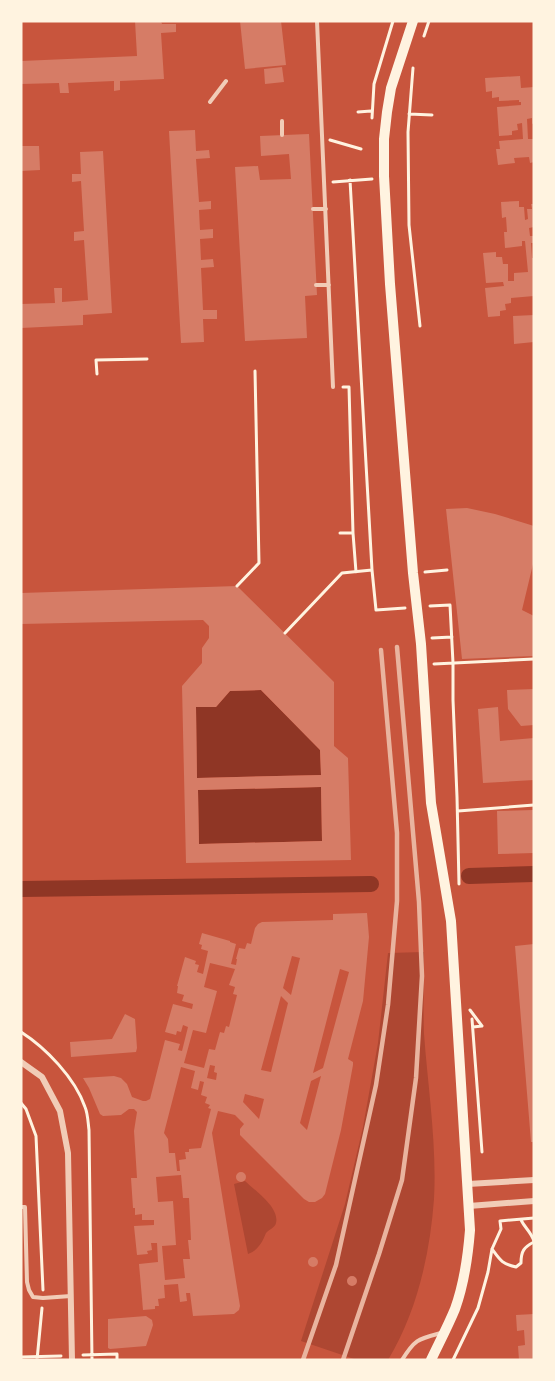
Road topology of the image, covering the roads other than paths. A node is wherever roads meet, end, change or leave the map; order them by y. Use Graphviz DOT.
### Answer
graph roads {
  1 [pos="317,21"];
  2 [pos="407,21"];
  3 [pos="413,21"];
  4 [pos="408,35"];
  5 [pos="226,81"];
  6 [pos="210,102"];
  7 [pos="282,121"];
  8 [pos="282,135"];
  9 [pos="313,209"];
  10 [pos="326,209"];
  11 [pos="316,285"];
  12 [pos="329,285"];
  13 [pos="333,387"];
  14 [pos="21,1062"];
  15 [pos="534,1180"];
  16 [pos="468,1184"];
  17 [pos="534,1201"];
  18 [pos="469,1206"];
  19 [pos="21,1207"];
  20 [pos="71,1296"];
  21 [pos="445,1332"];
  22 [pos="72,1360"];
  23 [pos="402,1360"];
  24 [pos="431,1360"];
  1 -- 10 [label="lane"];
  2 -- 4 [label="main road"];
  3 -- 4 [label="main road"];
  4 -- 16 [label="main road"];
  5 -- 6 [label="lane"];
  7 -- 8 [label="lane"];
  9 -- 10 [label="lane"];
  10 -- 12 [label="lane"];
  11 -- 12 [label="lane"];
  12 -- 13 [label="lane"];
  14 -- 20 [label="street"];
  15 -- 16 [label="street"];
  16 -- 18 [label="main road"];
  17 -- 18 [label="street"];
  18 -- 21 [label="main road"];
  19 -- 20 [label="lane"];
  20 -- 22 [label="street"];
  21 -- 23 [label="lane"];
  21 -- 24 [label="main road"];
}
